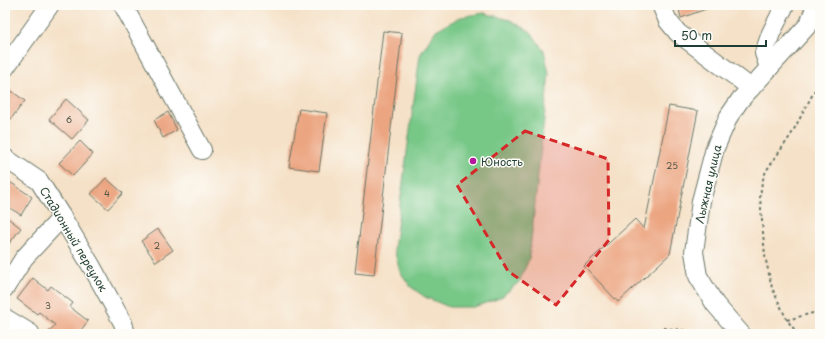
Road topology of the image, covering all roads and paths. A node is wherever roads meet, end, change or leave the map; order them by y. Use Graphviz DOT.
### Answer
graph roads {
  1 [pos="50,5"];
  2 [pos="123,5"];
  3 [pos="661,5"];
  4 [pos="785,5"];
  5 [pos="816,5"];
  6 [pos="5,68"];
  7 [pos="769,68"];
  8 [pos="820,75"];
  9 [pos="751,88"];
  10 [pos="202,150"];
  11 [pos="5,158"];
  12 [pos="62,217"];
  13 [pos="5,288"];
  14 [pos="820,312"];
  15 [pos="5,318"];
  16 [pos="787,320"];
  17 [pos="121,330"];
  18 [pos="30,334"];
  19 [pos="647,334"];
  20 [pos="687,334"];
  21 [pos="741,334"];
  22 [pos="798,334"];
  1 -- 6 [label="street"];
  2 -- 10 [label="street"];
  3 -- 9 [label="street"];
  4 -- 7 [label="street"];
  5 -- 7 [label="street, Лыжная улица"];
  7 -- 9 [label="street, Лыжная улица"];
  8 -- 16 [label="path"];
  9 -- 21 [label="street, Лыжная улица"];
  11 -- 12 [label="street, Стадионный переулок"];
  12 -- 13 [label="street"];
  12 -- 17 [label="street, Стадионный переулок"];
  14 -- 16 [label="path"];
  15 -- 18 [label="street"];
  16 -- 22 [label="path"];
  19 -- 20 [label="path"];
}
